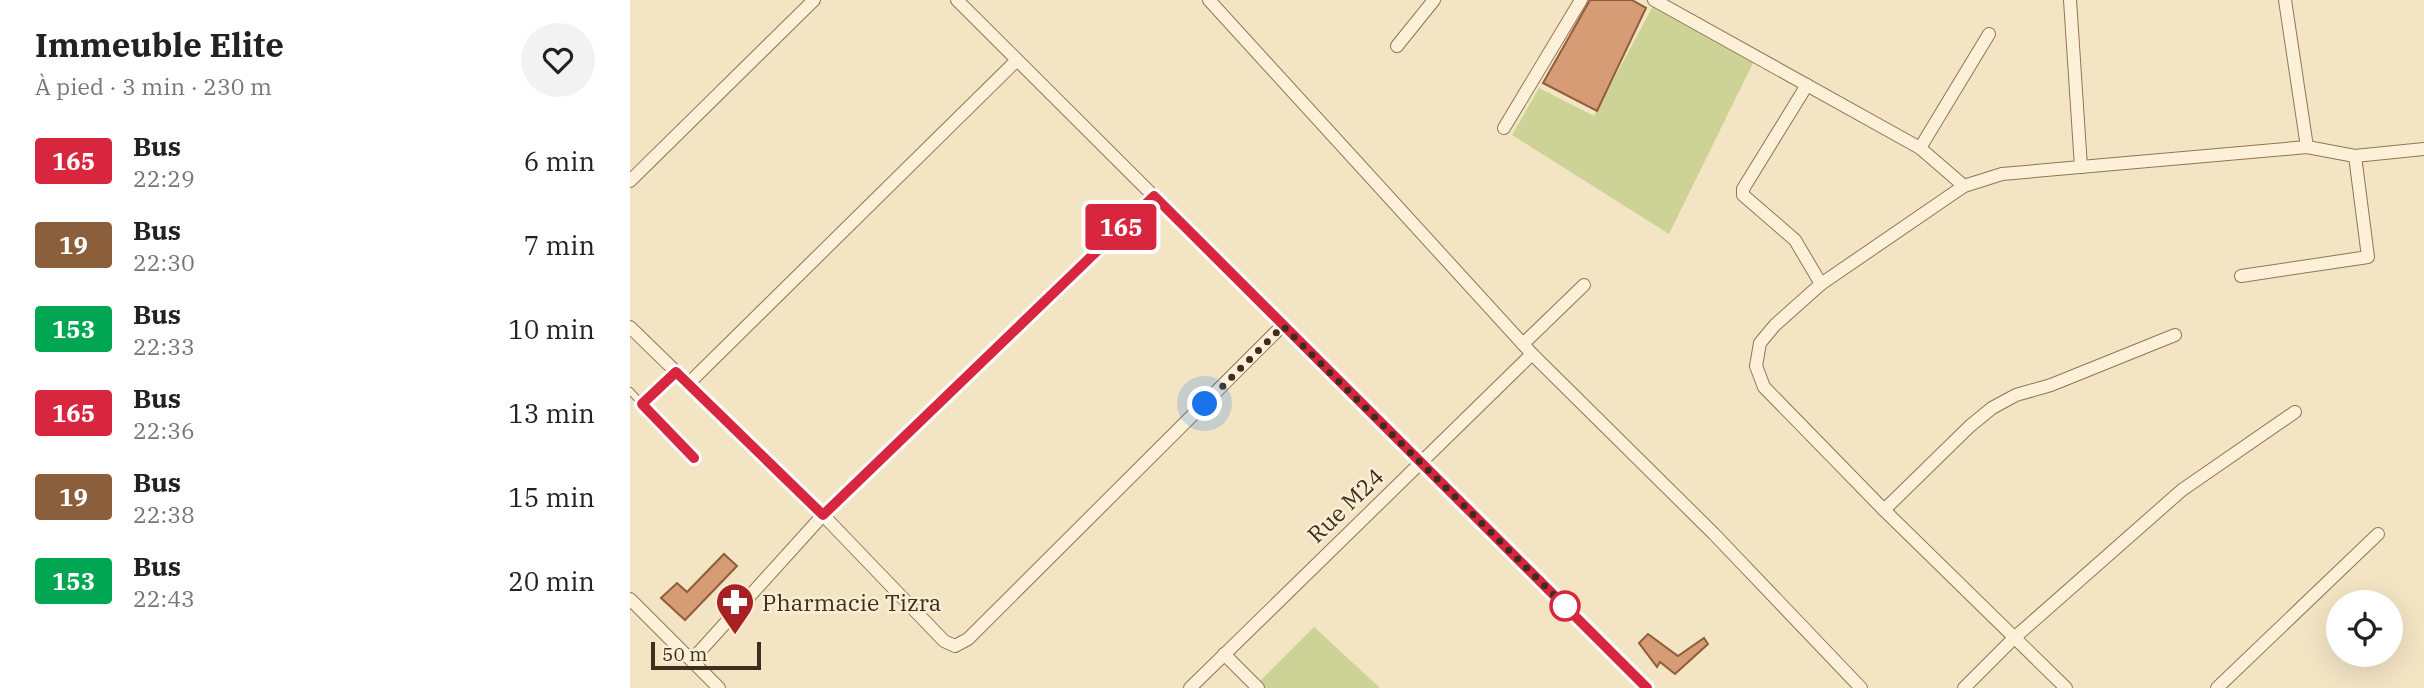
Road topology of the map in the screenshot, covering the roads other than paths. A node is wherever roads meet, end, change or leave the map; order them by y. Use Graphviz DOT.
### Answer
graph roads {
  1 [pos="814,0"];
  2 [pos="957,0"];
  3 [pos="1209,0"];
  4 [pos="1434,0"];
  5 [pos="1581,0"];
  6 [pos="1654,0"];
  7 [pos="2070,0"];
  8 [pos="2285,0"];
  9 [pos="1989,34"];
  10 [pos="1397,46"];
  11 [pos="1017,60"];
  12 [pos="1807,85"];
  13 [pos="1504,128"];
  14 [pos="2307,147"];
  15 [pos="1920,148"];
  16 [pos="2424,149"];
  17 [pos="2355,156"];
  18 [pos="2081,167"];
  19 [pos="630,181"];
  20 [pos="1964,186"];
  21 [pos="1154,196"];
  22 [pos="2241,276"];
  23 [pos="1821,284"];
  24 [pos="1584,285"];
  25 [pos="1283,326"];
  26 [pos="630,327"];
  27 [pos="2175,335"];
  28 [pos="1527,349"];
  29 [pos="676,372"];
  30 [pos="688,384"];
  31 [pos="630,391"];
  32 [pos="642,404"];
  33 [pos="2295,412"];
  34 [pos="694,458"];
  35 [pos="1420,462"];
  36 [pos="1884,510"];
  37 [pos="823,515"];
  38 [pos="2378,534"];
  39 [pos="630,599"];
  40 [pos="2014,638"];
  41 [pos="1224,653"];
  42 [pos="692,660"];
  43 [pos="719,688"];
  44 [pos="1190,688"];
  45 [pos="1258,688"];
  46 [pos="1647,688"];
  47 [pos="1861,688"];
  48 [pos="1964,688"];
  49 [pos="2066,688"];
  50 [pos="2217,688"];
  1 -- 19 [label="street"];
  2 -- 11 [label="street"];
  3 -- 28 [label="street"];
  4 -- 10 [label="street"];
  5 -- 13 [label="street"];
  6 -- 12 [label="street"];
  7 -- 18 [label="street"];
  8 -- 14 [label="street"];
  9 -- 15 [label="street"];
  11 -- 21 [label="street"];
  11 -- 30 [label="street"];
  12 -- 15 [label="street"];
  12 -- 23 [label="street"];
  14 -- 17 [label="street"];
  14 -- 18 [label="street"];
  15 -- 20 [label="street"];
  16 -- 17 [label="street"];
  17 -- 22 [label="street"];
  18 -- 20 [label="street"];
  20 -- 23 [label="street"];
  21 -- 25 [label="street"];
  21 -- 37 [label="street"];
  23 -- 36 [label="street"];
  24 -- 28 [label="street, Rue M24"];
  25 -- 35 [label="street"];
  25 -- 37 [label="street"];
  26 -- 29 [label="street"];
  27 -- 36 [label="street"];
  28 -- 35 [label="street, Rue M24"];
  28 -- 47 [label="street"];
  29 -- 30 [label="street"];
  29 -- 32 [label="lane"];
  30 -- 37 [label="street"];
  31 -- 32 [label="lane"];
  32 -- 34 [label="lane"];
  33 -- 40 [label="street"];
  35 -- 41 [label="street, Rue M24"];
  35 -- 46 [label="street"];
  36 -- 40 [label="street"];
  37 -- 42 [label="street"];
  38 -- 50 [label="street"];
  39 -- 42 [label="street"];
  40 -- 48 [label="street"];
  40 -- 49 [label="street"];
  41 -- 44 [label="street, Rue M24"];
  41 -- 45 [label="street"];
  42 -- 43 [label="street"];
}
